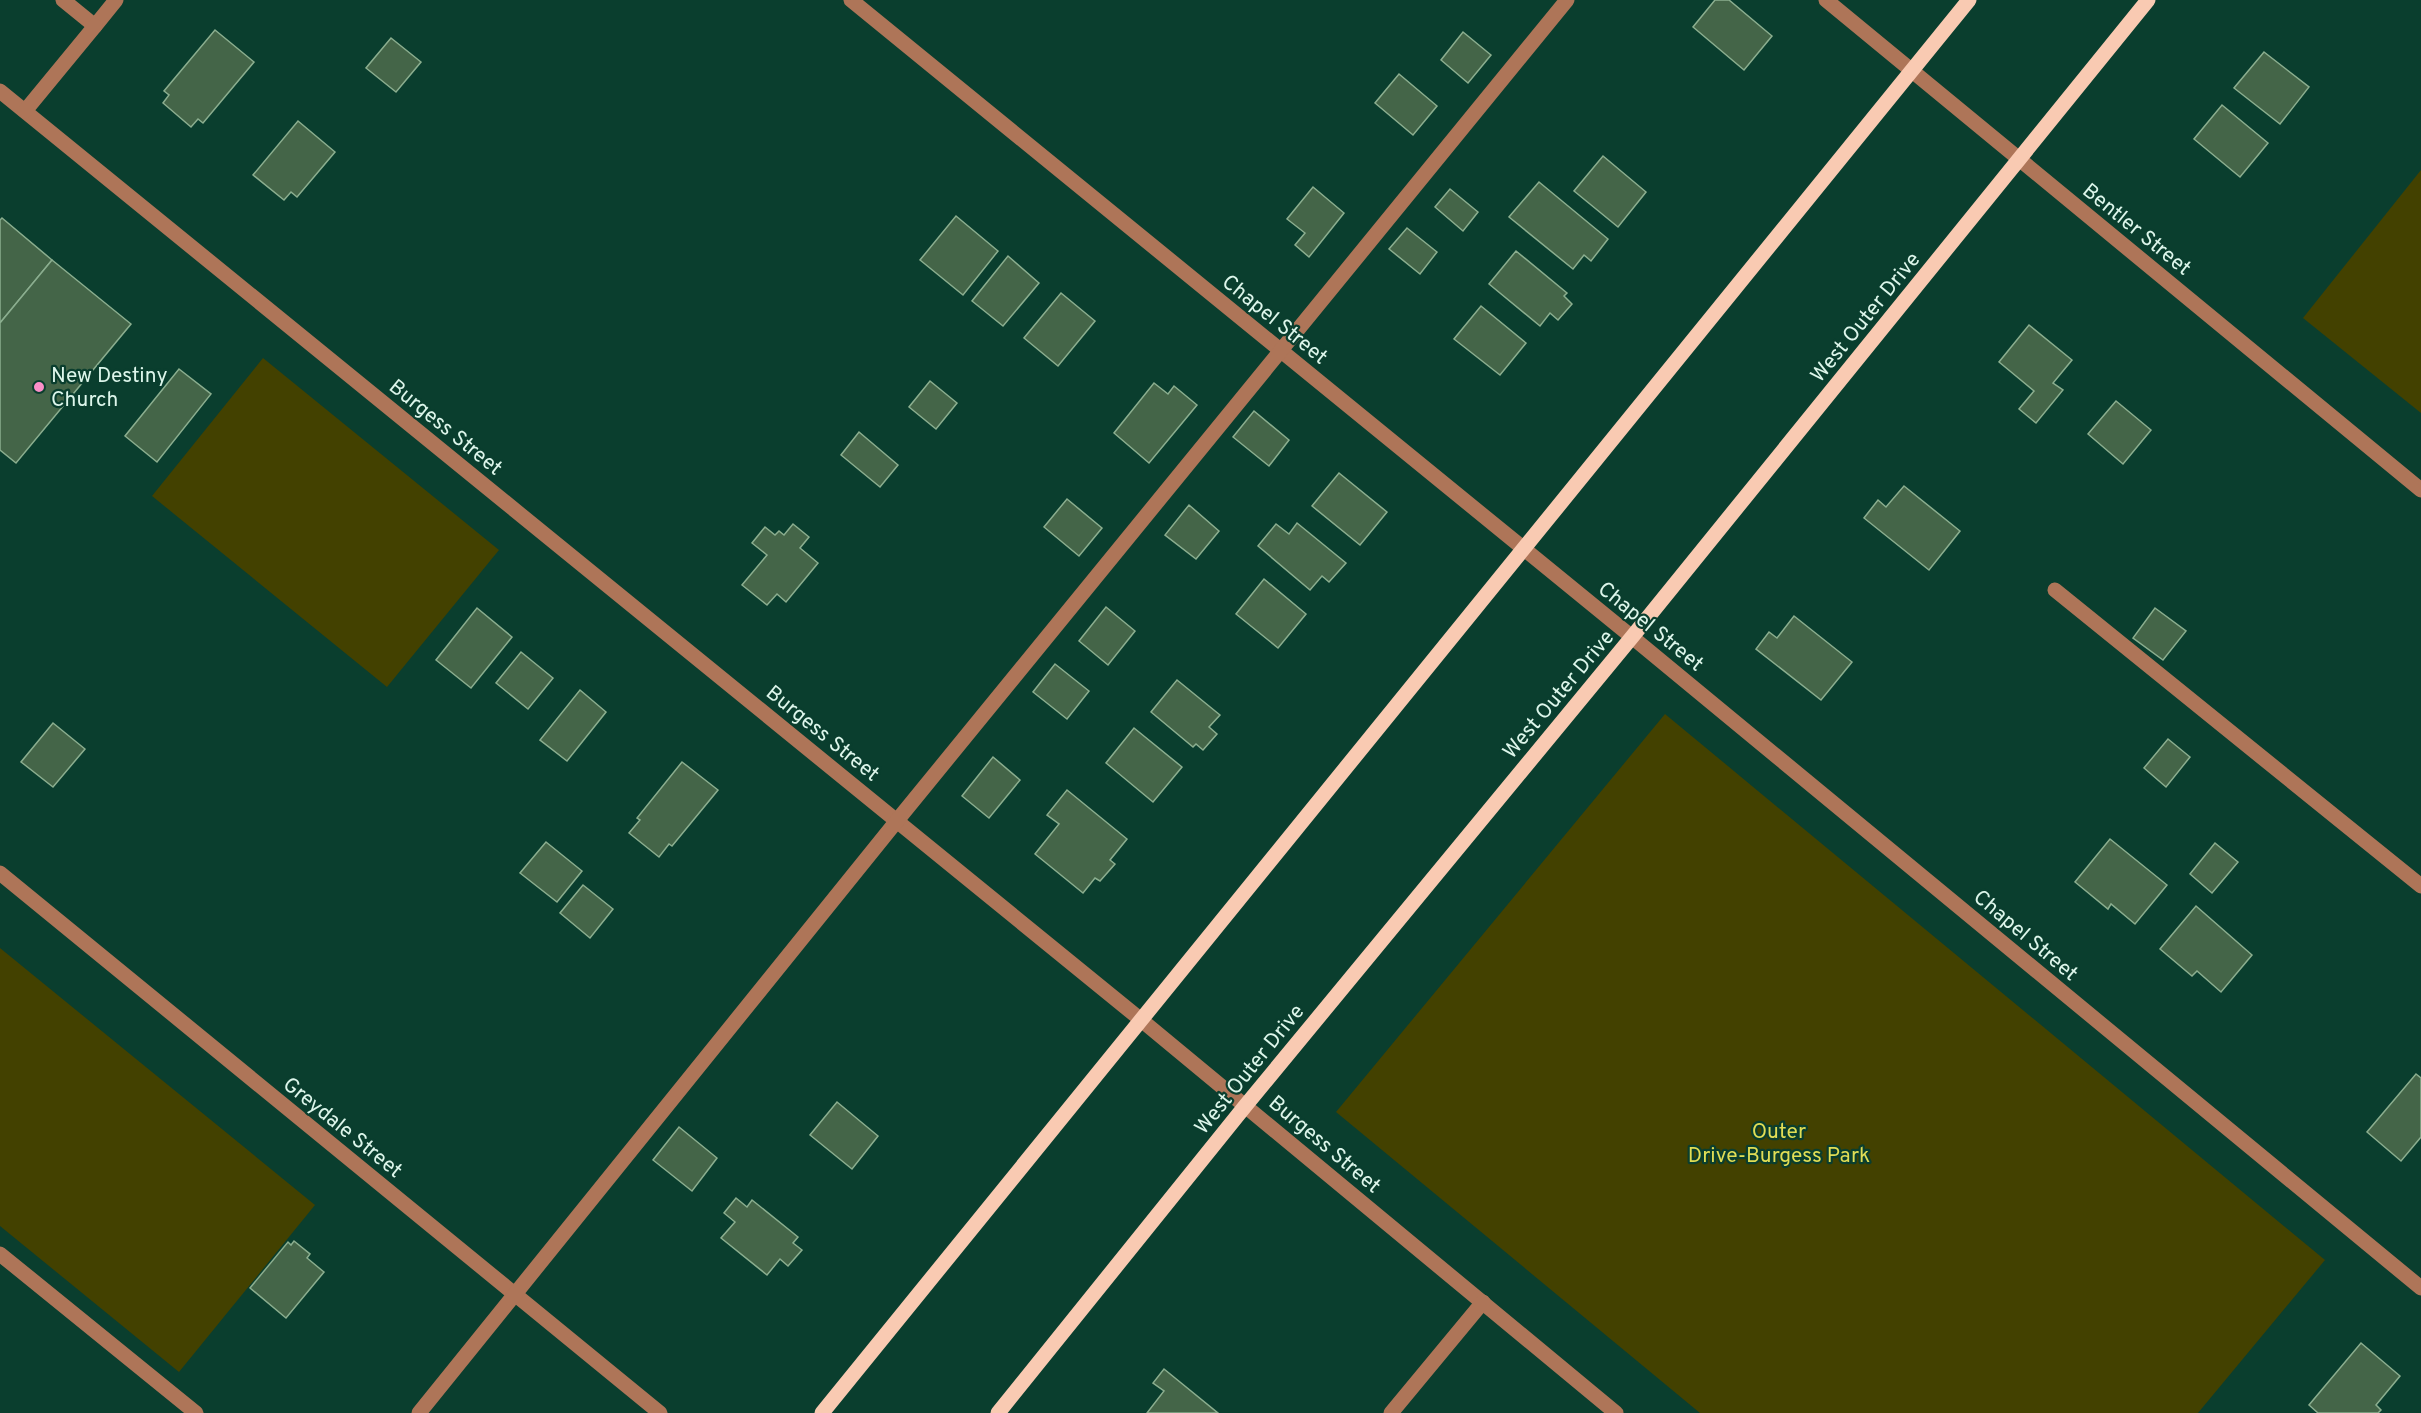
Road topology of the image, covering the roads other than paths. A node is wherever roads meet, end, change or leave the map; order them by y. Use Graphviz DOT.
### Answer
graph roads {
  1 [pos="63,0"];
  2 [pos="116,0"];
  3 [pos="851,0"];
  4 [pos="1567,0"];
  5 [pos="1826,0"];
  6 [pos="1969,0"];
  7 [pos="2148,0"];
  8 [pos="94,26"];
  9 [pos="1912,71"];
  10 [pos="0,90"];
  11 [pos="25,111"];
  12 [pos="2019,160"];
  13 [pos="1281,351"];
  14 [pos="2421,490"];
  15 [pos="1523,549"];
  16 [pos="2055,590"];
  17 [pos="1632,637"];
  18 [pos="897,821"];
  19 [pos="0,873"];
  20 [pos="2421,886"];
  21 [pos="1140,1019"];
  22 [pos="1246,1105"];
  23 [pos="0,1254"];
  24 [pos="2421,1288"];
  25 [pos="514,1294"];
  26 [pos="1483,1302"];
  27 [pos="196,1413"];
  28 [pos="419,1413"];
  29 [pos="660,1413"];
  30 [pos="822,1413"];
  31 [pos="998,1413"];
  32 [pos="1391,1413"];
  33 [pos="1616,1413"];
  1 -- 8 [label="street"];
  2 -- 8 [label="street"];
  3 -- 13 [label="street, Chapel Street"];
  4 -- 13 [label="street"];
  5 -- 9 [label="street, Bentler Street"];
  6 -- 9 [label="main road"];
  7 -- 12 [label="main road, West Outer Drive"];
  8 -- 11 [label="street"];
  9 -- 12 [label="street, Bentler Street"];
  9 -- 15 [label="main road"];
  10 -- 11 [label="street, Burgess Street"];
  11 -- 18 [label="street, Burgess Street"];
  12 -- 14 [label="street, Bentler Street"];
  12 -- 17 [label="main road, West Outer Drive"];
  13 -- 15 [label="street, Chapel Street"];
  13 -- 18 [label="street"];
  15 -- 17 [label="street, Chapel Street"];
  15 -- 21 [label="main road"];
  16 -- 20 [label="street"];
  17 -- 22 [label="main road, West Outer Drive"];
  17 -- 24 [label="street, Chapel Street"];
  18 -- 21 [label="street, Burgess Street"];
  18 -- 25 [label="street"];
  19 -- 25 [label="street, Greydale Street"];
  21 -- 22 [label="street, Burgess Street"];
  21 -- 30 [label="main road"];
  22 -- 26 [label="street, Burgess Street"];
  22 -- 31 [label="main road, West Outer Drive"];
  23 -- 27 [label="street"];
  25 -- 28 [label="street"];
  25 -- 29 [label="street, Greydale Street"];
  26 -- 32 [label="street"];
  26 -- 33 [label="street, Burgess Street"];
}
